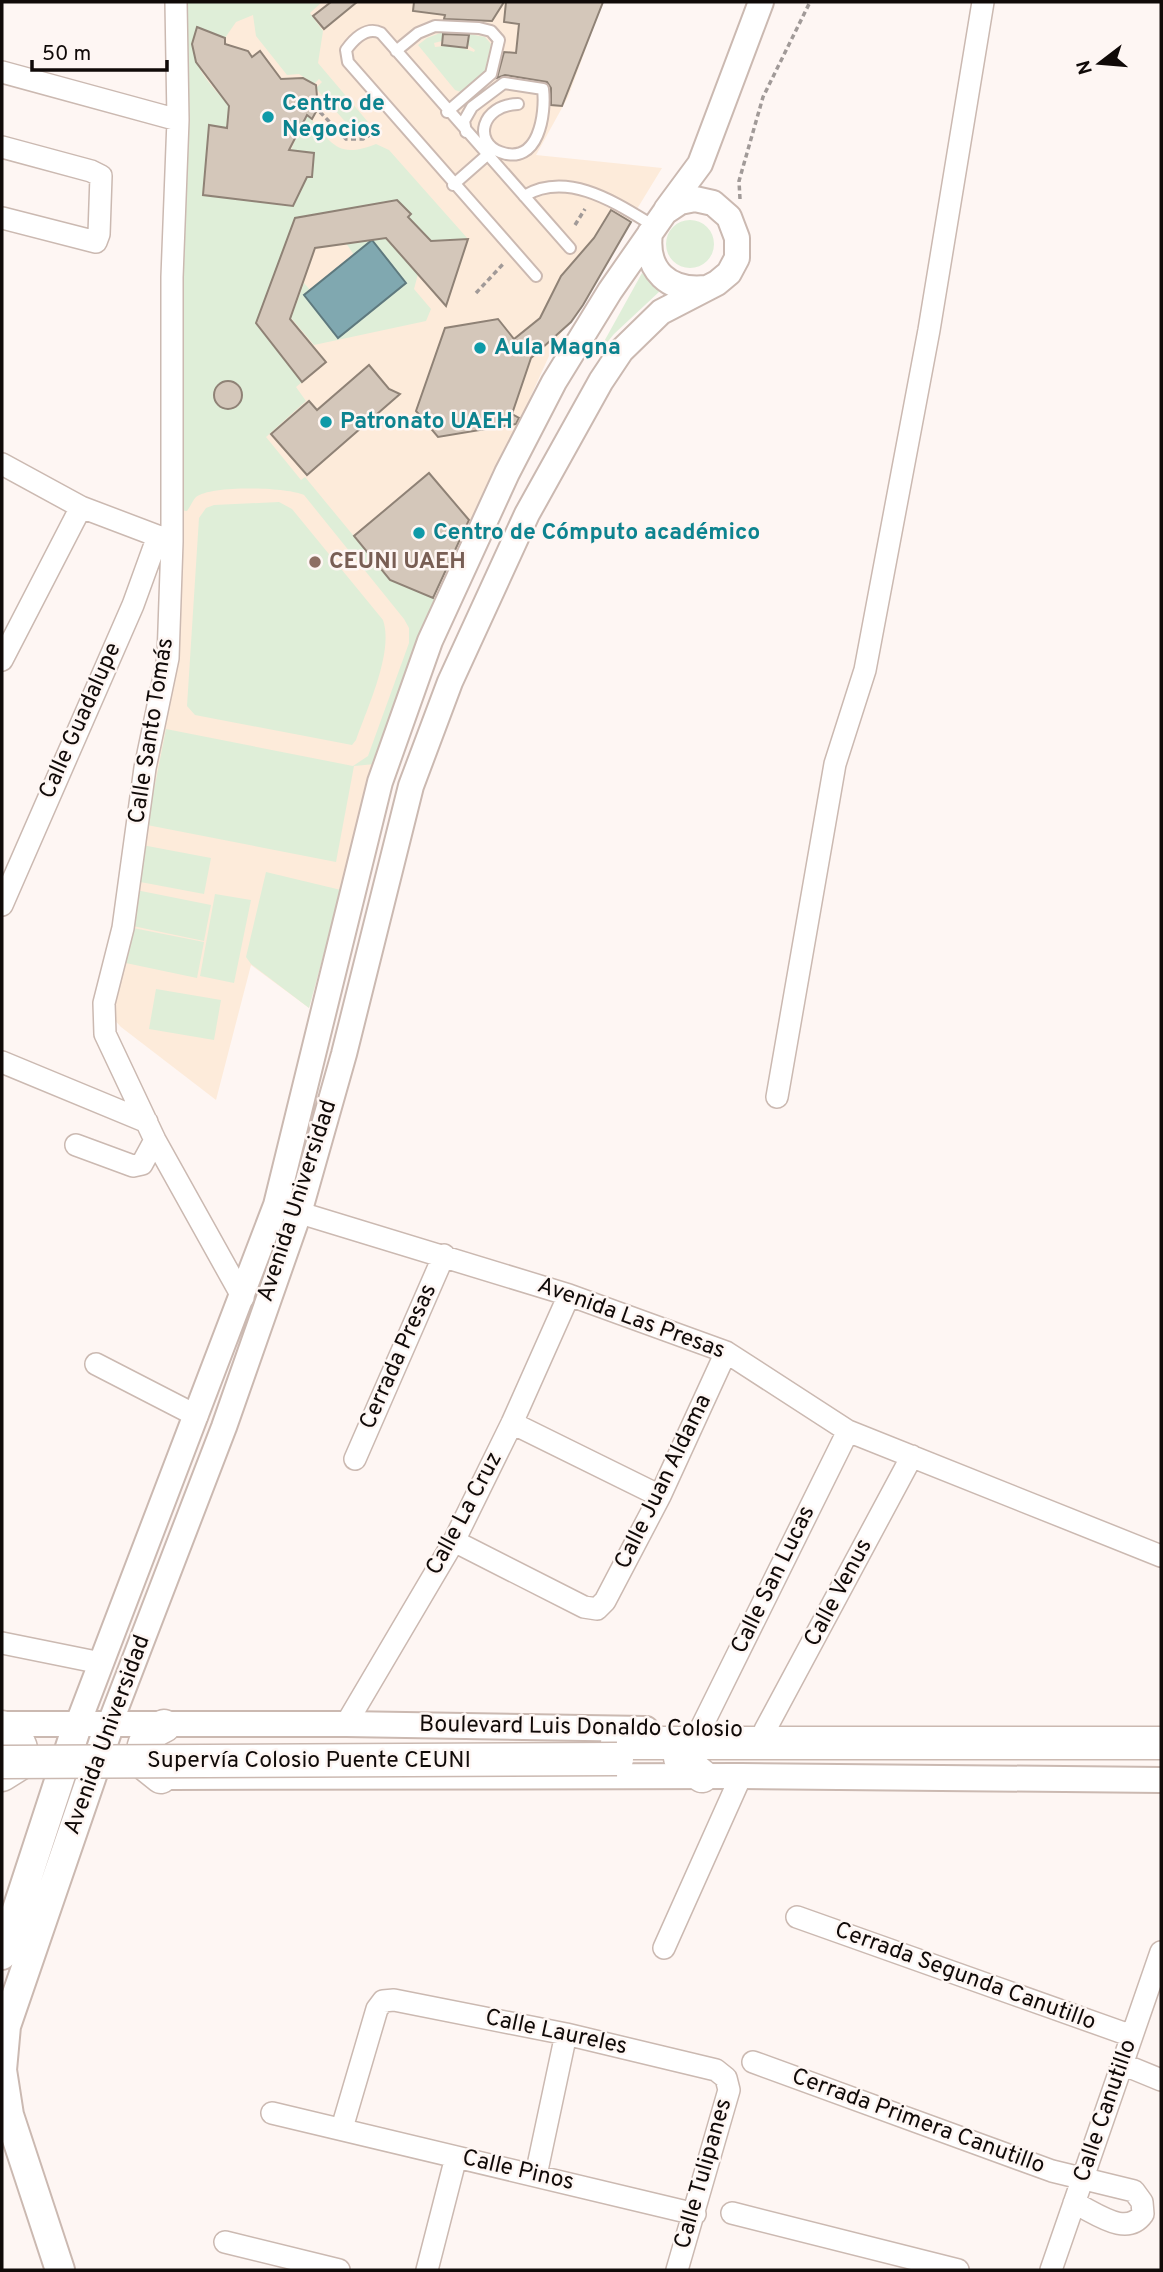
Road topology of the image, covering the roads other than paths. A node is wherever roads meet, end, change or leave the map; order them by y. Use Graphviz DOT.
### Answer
graph roads {
  1 [pos="176,2"];
  2 [pos="761,2"];
  3 [pos="983,2"];
  4 [pos="396,51"];
  5 [pos="2,72"];
  6 [pos="518,104"];
  7 [pos="447,112"];
  8 [pos="178,120"];
  9 [pos="466,133"];
  10 [pos="711,137"];
  11 [pos="2,147"];
  12 [pos="486,156"];
  13 [pos="453,185"];
  14 [pos="524,196"];
  15 [pos="713,203"];
  16 [pos="2,218"];
  17 [pos="656,224"];
  18 [pos="570,248"];
  19 [pos="536,276"];
  20 [pos="706,288"];
  21 [pos="2,464"];
  22 [pos="81,507"];
  23 [pos="165,539"];
  24 [pos="2,660"];
  25 [pos="2,905"];
  26 [pos="2,1062"];
  27 [pos="777,1097"];
  28 [pos="151,1131"];
  29 [pos="76,1145"];
  30 [pos="287,1209"];
  31 [pos="444,1255"];
  32 [pos="569,1295"];
  33 [pos="243,1298"];
  34 [pos="726,1352"];
  35 [pos="96,1364"];
  36 [pos="197,1416"];
  37 [pos="512,1423"];
  38 [pos="848,1431"];
  39 [pos="912,1456"];
  40 [pos="355,1459"];
  41 [pos="660,1496"];
  42 [pos="454,1541"];
  43 [pos="1161,1556"];
  44 [pos="2,1643"];
  45 [pos="101,1663"];
  46 [pos="346,1724"];
  47 [pos="2,1725"];
  48 [pos="77,1726"];
  49 [pos="109,1726"];
  50 [pos="164,1726"];
  51 [pos="1161,1729"];
  52 [pos="765,1730"];
  53 [pos="2,1743"];
  54 [pos="1161,1743"];
  55 [pos="617,1751"];
  56 [pos="691,1752"];
  57 [pos="1161,1757"];
  58 [pos="2,1762"];
  59 [pos="2,1776"];
  60 [pos="741,1776"];
  61 [pos="59,1777"];
  62 [pos="92,1777"];
  63 [pos="161,1777"];
  64 [pos="1161,1780"];
  65 [pos="797,1917"];
  66 [pos="664,1948"];
  67 [pos="2,1955"];
  68 [pos="1160,1957"];
  69 [pos="566,2034"];
  70 [pos="1132,2036"];
  71 [pos="753,2062"];
  72 [pos="1122,2064"];
  73 [pos="726,2078"];
  74 [pos="1161,2080"];
  75 [pos="272,2113"];
  76 [pos="342,2128"];
  77 [pos="456,2157"];
  78 [pos="536,2175"];
  79 [pos="1083,2180"];
  80 [pos="1074,2203"];
  81 [pos="732,2213"];
  82 [pos="695,2214"];
  83 [pos="1152,2218"];
  84 [pos="225,2242"];
  85 [pos="60,2270"];
  86 [pos="339,2270"];
  87 [pos="426,2270"];
  88 [pos="677,2270"];
  89 [pos="958,2270"];
  90 [pos="1051,2270"];
  1 -- 8 [label="street, Calle Santo Tomás"];
  2 -- 10 [label="street, Avenida Universidad"];
  3 -- 27 [label="street"];
  4 -- 7 [label="lane"];
  4 -- 7 [label="lane"];
  4 -- 13 [label="lane"];
  5 -- 8 [label="street"];
  6 -- 9 [label="lane"];
  7 -- 9 [label="lane"];
  8 -- 23 [label="street, Calle Santo Tomás"];
  9 -- 12 [label="lane"];
  10 -- 15 [label="street, Avenida Universidad"];
  10 -- 17 [label="street, Avenida Universidad"];
  11 -- 16 [label="street"];
  12 -- 13 [label="lane"];
  12 -- 14 [label="lane"];
  13 -- 19 [label="lane"];
  14 -- 17 [label="lane"];
  14 -- 18 [label="lane"];
  15 -- 17 [label="street"];
  15 -- 20 [label="street, Avenida Universidad"];
  17 -- 20 [label="street"];
  17 -- 30 [label="street, Avenida Universidad"];
  20 -- 30 [label="street, Avenida Universidad"];
  21 -- 22 [label="street"];
  22 -- 23 [label="street"];
  22 -- 24 [label="street"];
  23 -- 25 [label="street, Calle Guadalupe"];
  23 -- 28 [label="street, Calle Santo Tomás"];
  26 -- 28 [label="street"];
  28 -- 29 [label="street"];
  28 -- 33 [label="street, Calle Santo Tomás"];
  30 -- 31 [label="street, Avenida Las Presas"];
  30 -- 33 [label="street, Avenida Universidad"];
  30 -- 49 [label="street, Avenida Universidad"];
  31 -- 32 [label="street, Avenida Las Presas"];
  31 -- 40 [label="street, Cerrada Presas"];
  32 -- 34 [label="street, Avenida Las Presas"];
  32 -- 37 [label="street, Calle La Cruz"];
  33 -- 36 [label="street, Avenida Universidad"];
  34 -- 38 [label="street, Avenida Las Presas"];
  34 -- 41 [label="street, Calle Juan Aldama"];
  35 -- 36 [label="street"];
  36 -- 45 [label="street, Avenida Universidad"];
  37 -- 41 [label="street"];
  37 -- 42 [label="street, Calle La Cruz"];
  38 -- 39 [label="street, Avenida Las Presas"];
  38 -- 56 [label="street, Calle San Lucas"];
  39 -- 43 [label="street, Avenida Las Presas"];
  39 -- 52 [label="street, Calle Venus"];
  41 -- 42 [label="street, Calle Juan Aldama"];
  42 -- 46 [label="street, Calle La Cruz"];
  44 -- 45 [label="street"];
  45 -- 48 [label="street, Avenida Universidad"];
  46 -- 50 [label="street, Boulevard Luis Donaldo Colosio"];
  46 -- 56 [label="street, Boulevard Luis Donaldo Colosio"];
  47 -- 48 [label="street, Boulevard Luis Donaldo Colosio"];
  47 -- 59 [label="main road"];
  48 -- 49 [label="street, Boulevard Luis Donaldo Colosio"];
  48 -- 61 [label="main road, Avenida Universidad"];
  49 -- 50 [label="street, Boulevard Luis Donaldo Colosio"];
  49 -- 62 [label="main road, Avenida Universidad"];
  50 -- 63 [label="main road"];
  51 -- 52 [label="street, Boulevard Luis Donaldo Colosio"];
  52 -- 56 [label="street, Boulevard Luis Donaldo Colosio"];
  53 -- 55 [label="main road, Supervía Colosio Puente CEUNI"];
  54 -- 56 [label="main road"];
  55 -- 56 [label="main road"];
  55 -- 58 [label="main road, Supervía Colosio Puente CEUNI, bridge"];
  56 -- 57 [label="main road"];
  56 -- 60 [label="street, Boulevard Luis Donaldo Colosio"];
  56 -- 63 [label="street, Boulevard Luis Donaldo Colosio"];
  59 -- 61 [label="street, Boulevard Luis Donaldo Colosio"];
  60 -- 64 [label="street, Boulevard Luis Donaldo Colosio"];
  60 -- 66 [label="street"];
  61 -- 62 [label="street, Boulevard Luis Donaldo Colosio"];
  61 -- 67 [label="main road, Avenida Universidad"];
  62 -- 63 [label="street, Boulevard Luis Donaldo Colosio"];
  62 -- 85 [label="main road, Avenida Universidad"];
  65 -- 70 [label="street, Cerrada Segunda Canutillo"];
  68 -- 70 [label="street, Calle Canutillo"];
  69 -- 73 [label="street, Calle Laureles"];
  69 -- 76 [label="street, Calle Laureles"];
  69 -- 78 [label="street"];
  70 -- 72 [label="street, Calle Canutillo"];
  71 -- 79 [label="street, Cerrada Primera Canutillo"];
  72 -- 74 [label="street"];
  72 -- 79 [label="street, Calle Canutillo"];
  73 -- 82 [label="street, Calle Tulipanes"];
  75 -- 76 [label="street, Calle Pinos"];
  76 -- 77 [label="street, Calle Pinos"];
  77 -- 78 [label="street, Calle Pinos"];
  77 -- 87 [label="street"];
  78 -- 82 [label="street, Calle Pinos"];
  79 -- 80 [label="street, Calle Canutillo"];
  79 -- 83 [label="street, Cerrada Primera Canutillo"];
  80 -- 83 [label="street"];
  80 -- 90 [label="street, Calle Canutillo"];
  81 -- 89 [label="street"];
  82 -- 88 [label="street, Calle Tulipanes"];
  84 -- 86 [label="street"];
}
